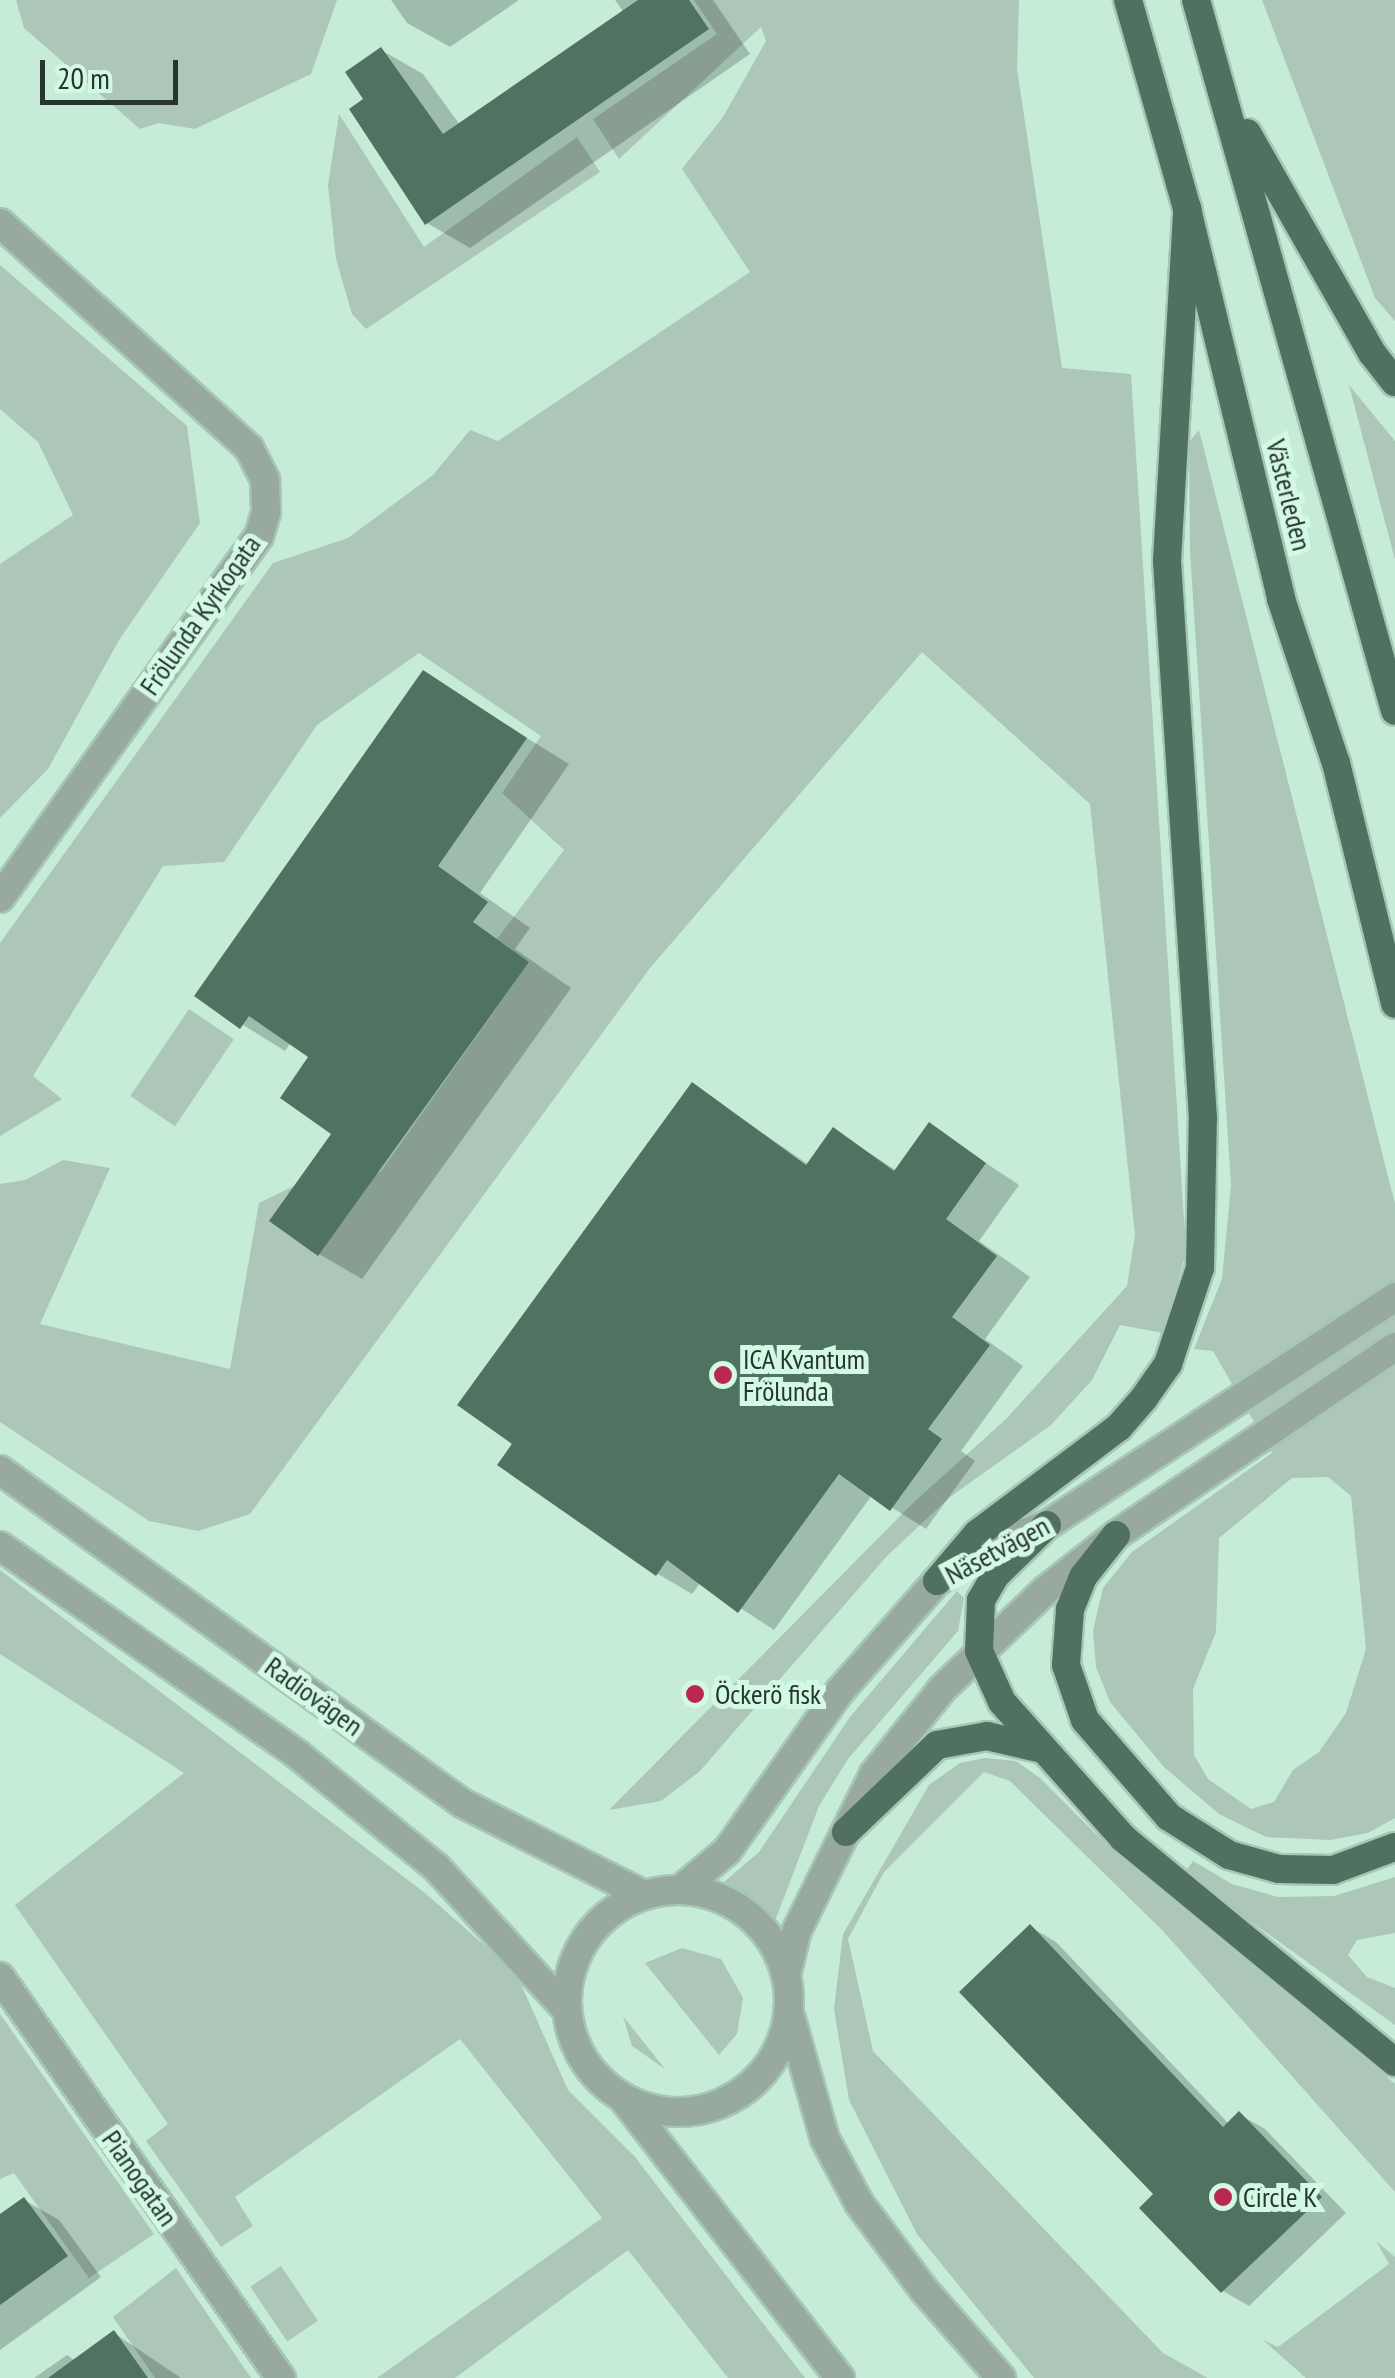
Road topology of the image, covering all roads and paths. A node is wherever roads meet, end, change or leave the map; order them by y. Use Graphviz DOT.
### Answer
graph roads {
  1 [pos="1128,0"];
  2 [pos="1196,0"];
  3 [pos="1227,96"];
  4 [pos="1187,209"];
  5 [pos="0,223"];
  6 [pos="1395,382"];
  7 [pos="1395,711"];
  8 [pos="0,898"];
  9 [pos="1395,1004"];
  10 [pos="1395,1297"];
  11 [pos="1395,1347"];
  12 [pos="0,1470"];
  13 [pos="1048,1525"];
  14 [pos="1116,1535"];
  15 [pos="0,1546"];
  16 [pos="937,1582"];
  17 [pos="979,1651"];
  18 [pos="1038,1748"];
  19 [pos="846,1832"];
  20 [pos="1395,1847"];
  21 [pos="680,1890"];
  22 [pos="644,1895"];
  23 [pos="786,1975"];
  24 [pos="0,1977"];
  25 [pos="566,2008"];
  26 [pos="789,2011"];
  27 [pos="1395,2062"];
  28 [pos="624,2100"];
  29 [pos="282,2378"];
  30 [pos="840,2378"];
  31 [pos="1001,2378"];
  1 -- 4 [label="highway, Västerleden"];
  2 -- 3 [label="highway, Västerleden"];
  3 -- 6 [label="highway"];
  3 -- 7 [label="highway, Västerleden"];
  4 -- 9 [label="highway, Västerleden"];
  4 -- 16 [label="highway"];
  5 -- 8 [label="street, Frölunda Kyrkogata"];
  10 -- 13 [label="street, Näsetvägen"];
  11 -- 14 [label="street, Näsetvägen"];
  12 -- 22 [label="street, Radiovägen"];
  13 -- 16 [label="street, Näsetvägen"];
  13 -- 17 [label="highway"];
  14 -- 17 [label="street, Näsetvägen"];
  14 -- 20 [label="highway"];
  15 -- 25 [label="street, Radiovägen"];
  16 -- 21 [label="street, Näsetvägen"];
  17 -- 18 [label="highway"];
  17 -- 19 [label="street, Näsetvägen"];
  18 -- 19 [label="highway"];
  18 -- 27 [label="highway"];
  19 -- 23 [label="street, Näsetvägen"];
  21 -- 22 [label="street"];
  21 -- 23 [label="street"];
  22 -- 25 [label="street"];
  23 -- 26 [label="street"];
  24 -- 29 [label="street, Pianogatan"];
  25 -- 28 [label="street"];
  26 -- 28 [label="street"];
  26 -- 31 [label="street"];
  28 -- 30 [label="street"];
}
